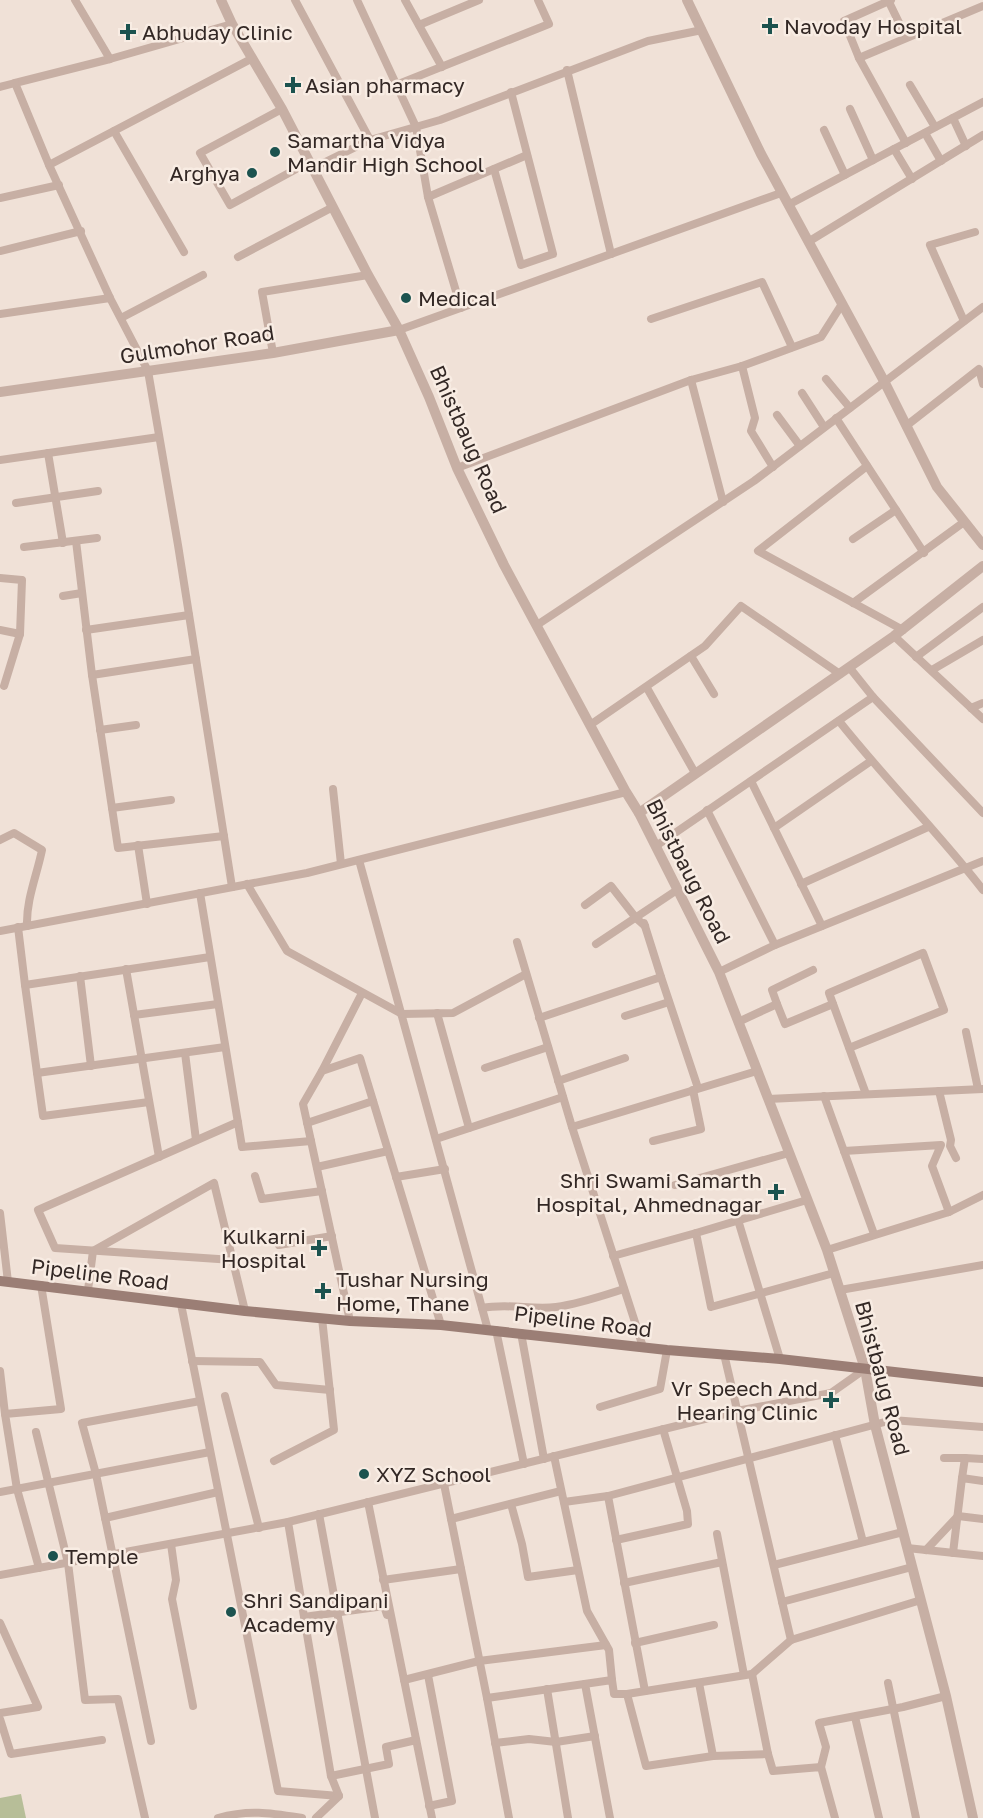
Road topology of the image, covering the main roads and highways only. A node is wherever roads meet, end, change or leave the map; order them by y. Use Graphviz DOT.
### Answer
graph roads {
  1 [pos="4,1281"];
  2 [pos="983,1382"];
  1 -- 2 [label="main road, Pipeline Road"];
}
